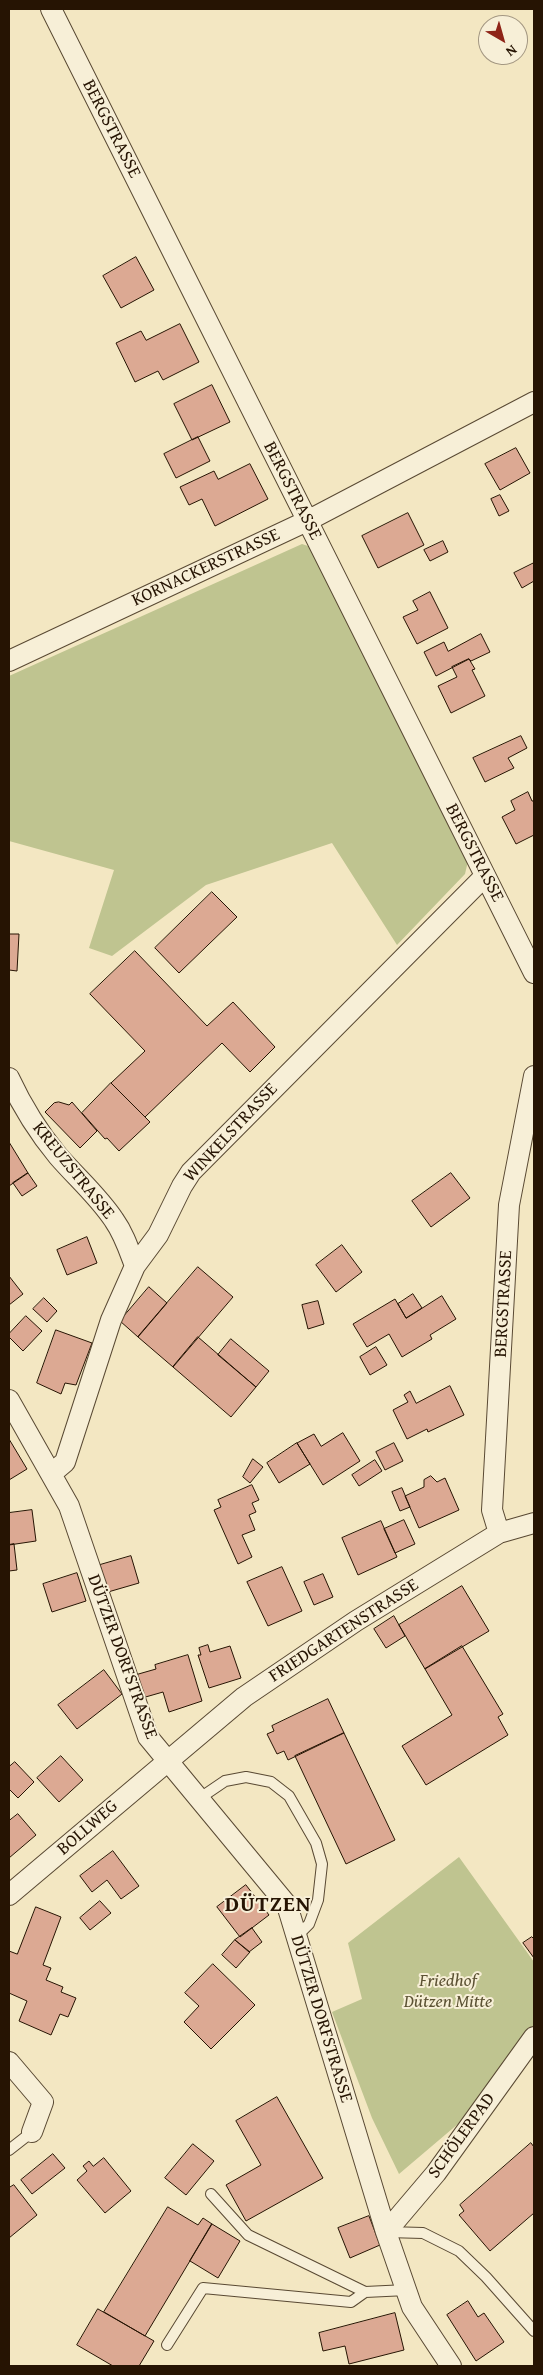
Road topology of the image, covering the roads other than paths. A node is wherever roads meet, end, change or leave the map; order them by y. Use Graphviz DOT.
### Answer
graph roads {
  1 [pos="51,9"];
  2 [pos="534,402"];
  3 [pos="307,521"];
  4 [pos="9,661"];
  5 [pos="485,876"];
  6 [pos="534,972"];
  7 [pos="534,1076"];
  8 [pos="9,1078"];
  9 [pos="134,1266"];
  10 [pos="9,1400"];
  11 [pos="52,1473"];
  12 [pos="534,1523"];
  13 [pos="499,1533"];
  14 [pos="166,1761"];
  15 [pos="200,1798"];
  16 [pos="9,1895"];
  17 [pos="296,1937"];
  18 [pos="534,2037"];
  19 [pos="9,2062"];
  20 [pos="32,2132"];
  21 [pos="9,2150"];
  22 [pos="211,2194"];
  23 [pos="386,2232"];
  24 [pos="406,2290"];
  25 [pos="365,2292"];
  26 [pos="534,2331"];
  27 [pos="167,2345"];
  28 [pos="451,2366"];
  1 -- 3 [label="street, BERGSTRASSE"];
  2 -- 3 [label="street, KORNACKERSTRASSE"];
  3 -- 4 [label="street, KORNACKERSTRASSE"];
  3 -- 5 [label="street, BERGSTRASSE"];
  5 -- 6 [label="street, BERGSTRASSE"];
  5 -- 9 [label="street, WINKELSTRASSE"];
  7 -- 13 [label="street, BERGSTRASSE"];
  8 -- 9 [label="street, KREUZSTRASSE"];
  9 -- 11 [label="street, WINKELSTRASSE"];
  10 -- 11 [label="street, DÜTZER DORFSTRASSE"];
  11 -- 14 [label="street, DÜTZER DORFSTRASSE"];
  12 -- 13 [label="street, FRIEDGARTENSTRASSE"];
  13 -- 14 [label="street, FRIEDGARTENSTRASSE"];
  14 -- 15 [label="street, DÜTZER DORFSTRASSE"];
  14 -- 16 [label="street, BOLLWEG"];
  15 -- 17 [label="street, DÜTZER DORFSTRASSE"];
  15 -- 17 [label="lane"];
  17 -- 23 [label="street, DÜTZER DORFSTRASSE"];
  18 -- 23 [label="street, SCHÖLERPAD"];
  19 -- 20 [label="street"];
  20 -- 21 [label="lane"];
  22 -- 25 [label="lane"];
  23 -- 24 [label="street, DÜTZER DORFSTRASSE"];
  23 -- 26 [label="lane"];
  24 -- 25 [label="lane"];
  24 -- 28 [label="street, DÜTZER DORFSTRASSE"];
  25 -- 27 [label="lane"];
}
